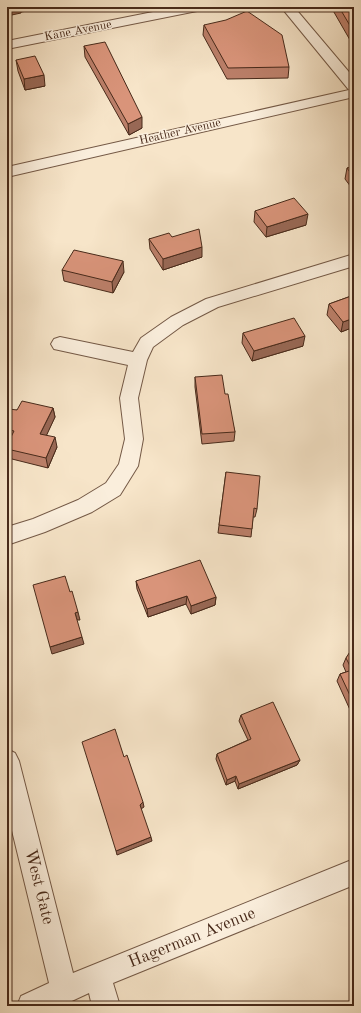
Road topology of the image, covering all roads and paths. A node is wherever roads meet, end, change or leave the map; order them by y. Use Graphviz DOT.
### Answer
graph roads {
  1 [pos="197,7"];
  2 [pos="287,7"];
  3 [pos="7,45"];
  4 [pos="354,87"];
  5 [pos="354,93"];
  6 [pos="7,172"];
  7 [pos="354,260"];
  8 [pos="60,344"];
  9 [pos="138,360"];
  10 [pos="7,536"];
  11 [pos="7,761"];
  12 [pos="354,872"];
  13 [pos="98,977"];
  14 [pos="64,990"];
  15 [pos="31,1006"];
  16 [pos="106,1006"];
  1 -- 3 [label="street, Kane Avenue"];
  2 -- 4 [label="street"];
  5 -- 6 [label="street, Heather Avenue"];
  7 -- 9 [label="street"];
  8 -- 9 [label="street"];
  9 -- 10 [label="street"];
  11 -- 14 [label="street, West Gate"];
  12 -- 13 [label="street, Hagerman Avenue"];
  13 -- 14 [label="street, Hagerman Avenue"];
  13 -- 16 [label="street"];
  14 -- 15 [label="street, Hagerman Avenue"];
}
